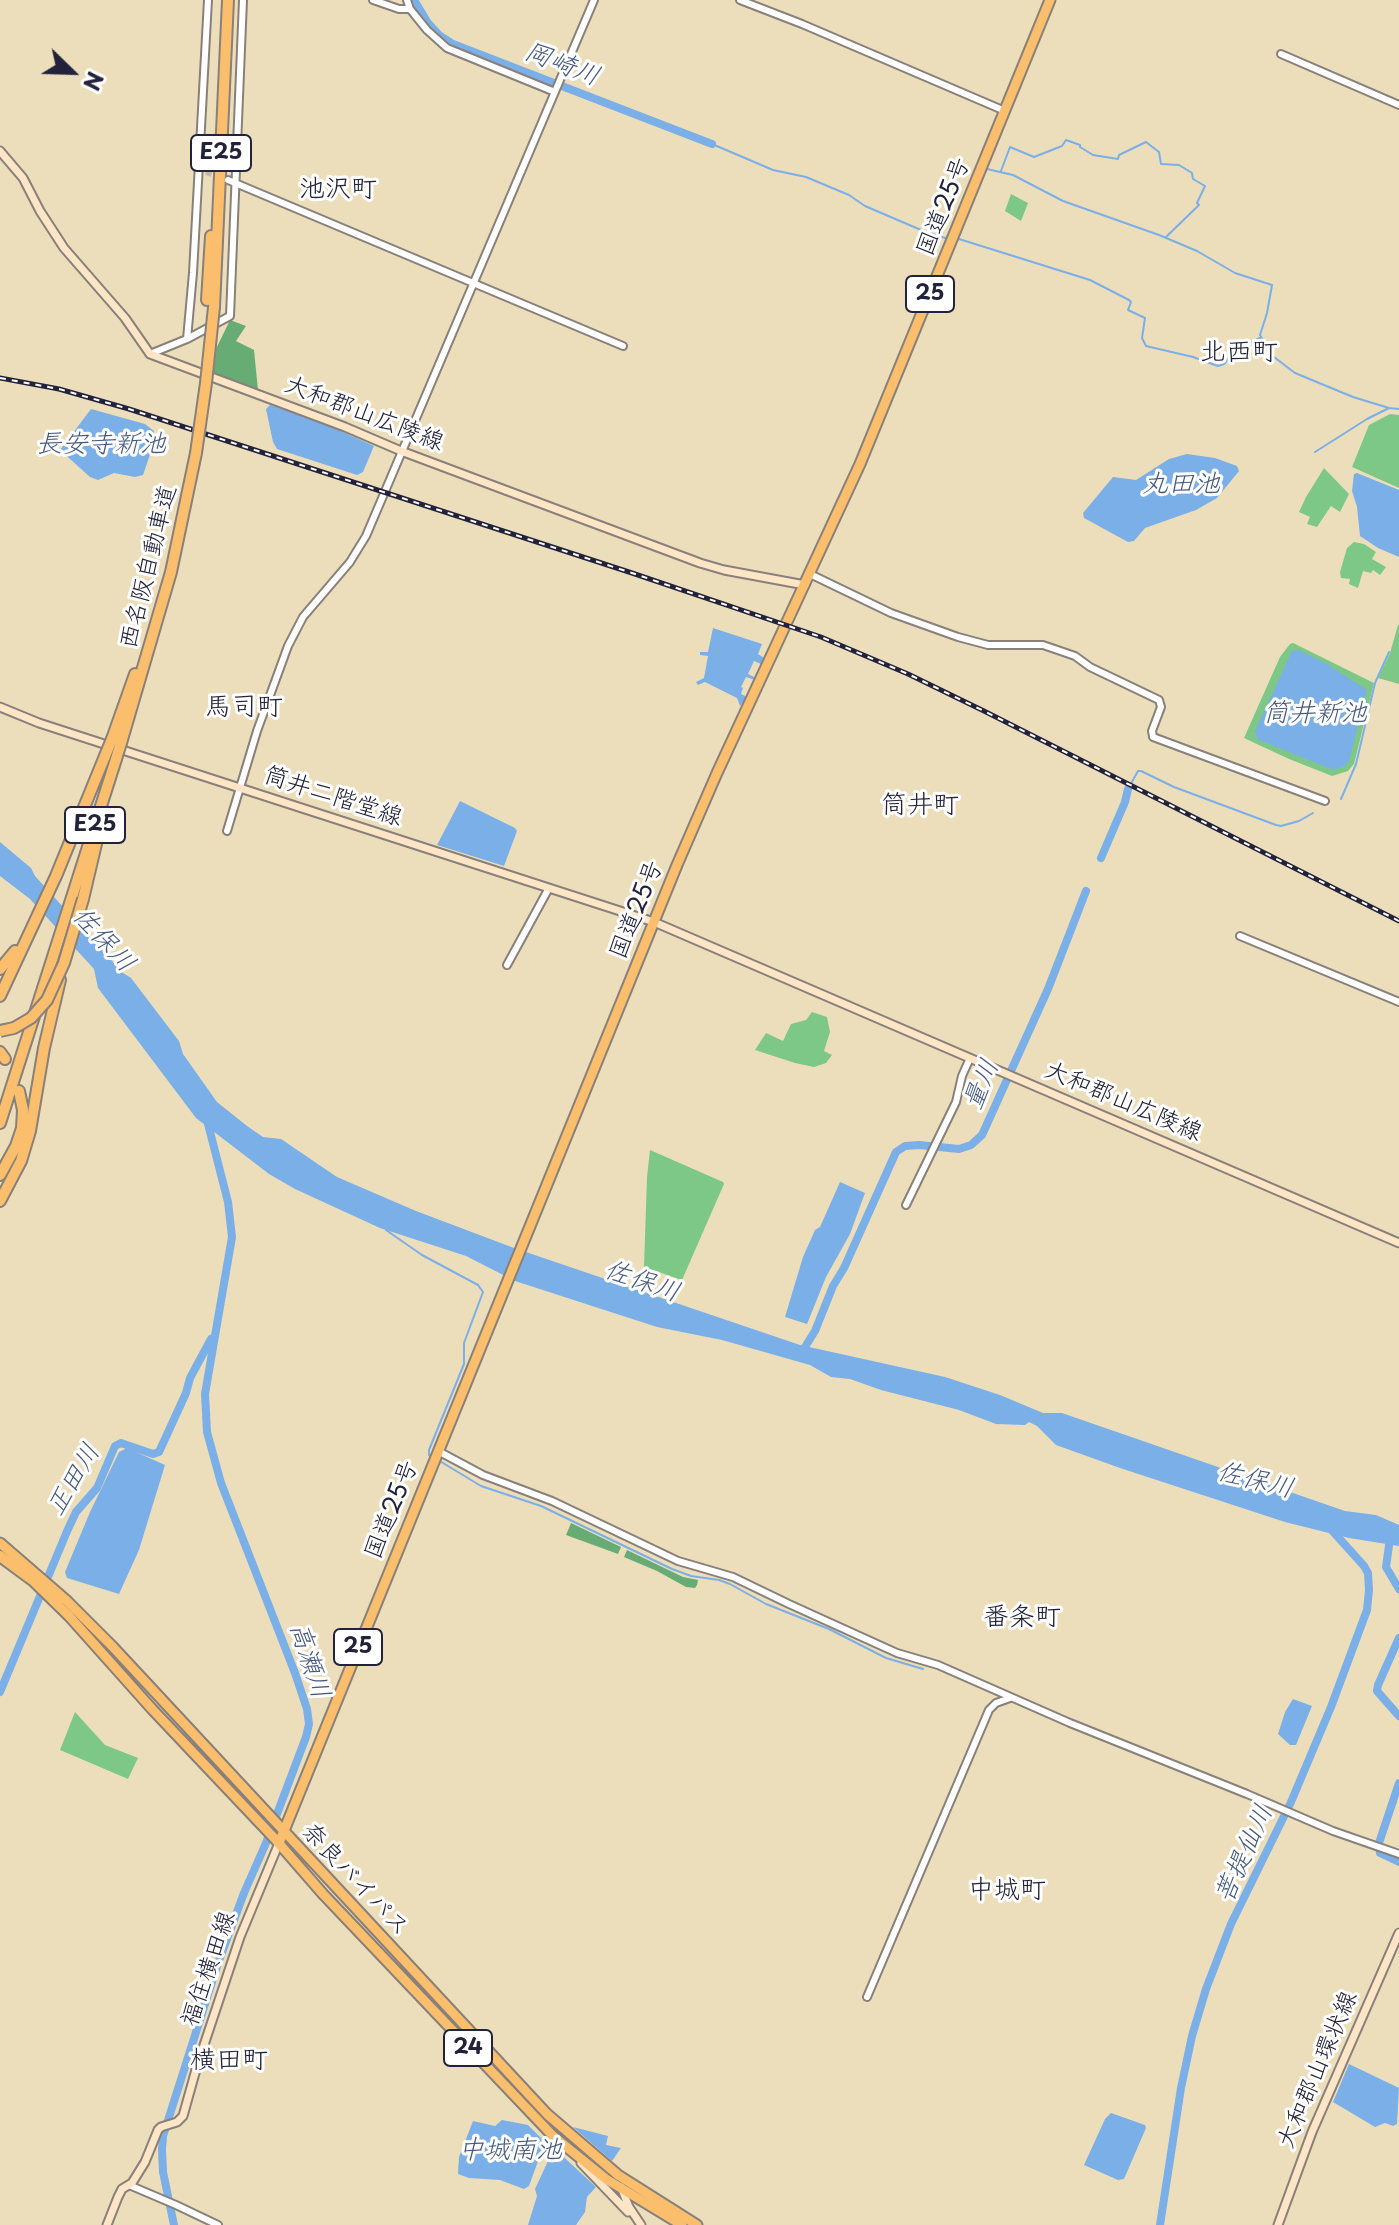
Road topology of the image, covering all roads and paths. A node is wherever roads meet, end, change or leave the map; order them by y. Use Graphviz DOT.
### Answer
graph roads {
  1 [pos="208,0"];
  2 [pos="222,0"];
  3 [pos="228,0"];
  4 [pos="243,0"];
  5 [pos="373,0"];
  6 [pos="407,0"];
  7 [pos="594,0"];
  8 [pos="740,0"];
  9 [pos="1050,0"];
  10 [pos="410,9"];
  11 [pos="1281,54"];
  12 [pos="556,91"];
  13 [pos="1399,105"];
  14 [pos="1005,111"];
  15 [pos="0,151"];
  16 [pos="232,181"];
  17 [pos="473,283"];
  18 [pos="210,306"];
  19 [pos="187,339"];
  20 [pos="623,346"];
  21 [pos="150,354"];
  22 [pos="401,451"];
  23 [pos="810,574"];
  24 [pos="805,585"];
  25 [pos="145,653"];
  26 [pos="0,707"];
  27 [pos="116,741"];
  28 [pos="112,758"];
  29 [pos="239,788"];
  30 [pos="1325,801"];
  31 [pos="227,831"];
  32 [pos="549,888"];
  33 [pos="75,892"];
  34 [pos="654,922"];
  35 [pos="32,926"];
  36 [pos="1240,936"];
  37 [pos="64,963"];
  38 [pos="507,965"];
  39 [pos="0,969"];
  40 [pos="0,996"];
  41 [pos="1399,1002"];
  42 [pos="0,1031"];
  43 [pos="970,1058"];
  44 [pos="9,1059"];
  45 [pos="19,1091"];
  46 [pos="0,1101"];
  47 [pos="0,1123"];
  48 [pos="0,1175"];
  49 [pos="0,1201"];
  50 [pos="906,1205"];
  51 [pos="1399,1243"];
  52 [pos="436,1456"];
  53 [pos="0,1543"];
  54 [pos="0,1554"];
  55 [pos="31,1579"];
  56 [pos="1010,1698"];
  57 [pos="280,1836"];
  58 [pos="1395,1853"];
  59 [pos="1399,1933"];
  60 [pos="867,1997"];
  61 [pos="587,2150"];
  62 [pos="580,2160"];
  63 [pos="129,2185"];
  64 [pos="622,2189"];
  65 [pos="107,2225"];
  66 [pos="218,2225"];
  67 [pos="641,2225"];
  68 [pos="682,2225"];
  69 [pos="697,2225"];
  70 [pos="1278,2225"];
  1 -- 19 [label="street"];
  2 -- 18 [label="highway, 西名阪自動車道 / E25"];
  3 -- 18 [label="highway, 西名阪自動車道 / E25"];
  4 -- 16 [label="street"];
  5 -- 10 [label="street"];
  6 -- 10 [label="street"];
  7 -- 12 [label="street"];
  8 -- 14 [label="street"];
  9 -- 14 [label="highway, 国道25号 / 25"];
  10 -- 12 [label="street"];
  11 -- 13 [label="street"];
  12 -- 17 [label="street"];
  14 -- 23 [label="highway, 国道25号 / 25"];
  15 -- 21 [label="main road"];
  16 -- 17 [label="street"];
  16 -- 19 [label="street"];
  17 -- 20 [label="street"];
  17 -- 22 [label="street"];
  18 -- 25 [label="highway, 西名阪自動車道 / E25"];
  19 -- 21 [label="street"];
  21 -- 22 [label="main road, 大和郡山広陵線"];
  22 -- 24 [label="main road, 大和郡山広陵線"];
  22 -- 29 [label="street"];
  23 -- 24 [label="highway, 国道25号 / 25"];
  23 -- 30 [label="street"];
  24 -- 34 [label="highway, 国道25号 / 25"];
  25 -- 27 [label="highway, 西名阪自動車道 / E25"];
  25 -- 27 [label="highway, 西名阪自動車道 / E25"];
  26 -- 29 [label="main road, 筒井二階堂線"];
  27 -- 28 [label="highway, 西名阪自動車道 / E25, bridge"];
  28 -- 33 [label="highway"];
  28 -- 33 [label="highway, 西名阪自動車道 / E25"];
  28 -- 35 [label="highway"];
  29 -- 31 [label="street"];
  29 -- 32 [label="main road, 筒井二階堂線"];
  32 -- 34 [label="main road, 筒井二階堂線"];
  32 -- 38 [label="street"];
  33 -- 37 [label="highway, bridge"];
  33 -- 44 [label="highway, 西名阪自動車道 / E25"];
  34 -- 43 [label="main road, 大和郡山広陵線"];
  34 -- 52 [label="highway, 国道25号 / 25"];
  35 -- 39 [label="highway"];
  35 -- 40 [label="highway"];
  36 -- 41 [label="street"];
  37 -- 42 [label="highway, bridge"];
  37 -- 49 [label="highway, bridge"];
  43 -- 50 [label="street"];
  43 -- 51 [label="main road, 大和郡山広陵線"];
  44 -- 46 [label="highway, 西名阪自動車道 / E25"];
  44 -- 47 [label="highway, 西名阪自動車道 / E25"];
  45 -- 48 [label="highway"];
  52 -- 56 [label="street"];
  52 -- 57 [label="highway, 国道25号 / 25"];
  53 -- 57 [label="highway, 奈良バイパス / 24"];
  54 -- 55 [label="highway"];
  55 -- 57 [label="highway, 奈良バイパス / 24"];
  56 -- 58 [label="street"];
  56 -- 60 [label="street"];
  57 -- 61 [label="highway, 奈良バイパス / 24"];
  57 -- 62 [label="highway, 奈良バイパス / 24"];
  57 -- 63 [label="main road, 福住横田線"];
  59 -- 70 [label="main road, 大和郡山環状線"];
  61 -- 64 [label="main road"];
  61 -- 69 [label="highway, 奈良バイパス / 24"];
  62 -- 64 [label="highway, 奈良バイパス / 24"];
  62 -- 67 [label="main road"];
  63 -- 65 [label="main road, 福住横田線"];
  63 -- 66 [label="street"];
  64 -- 67 [label="main road"];
  64 -- 68 [label="highway, 奈良バイパス / 24"];
}
